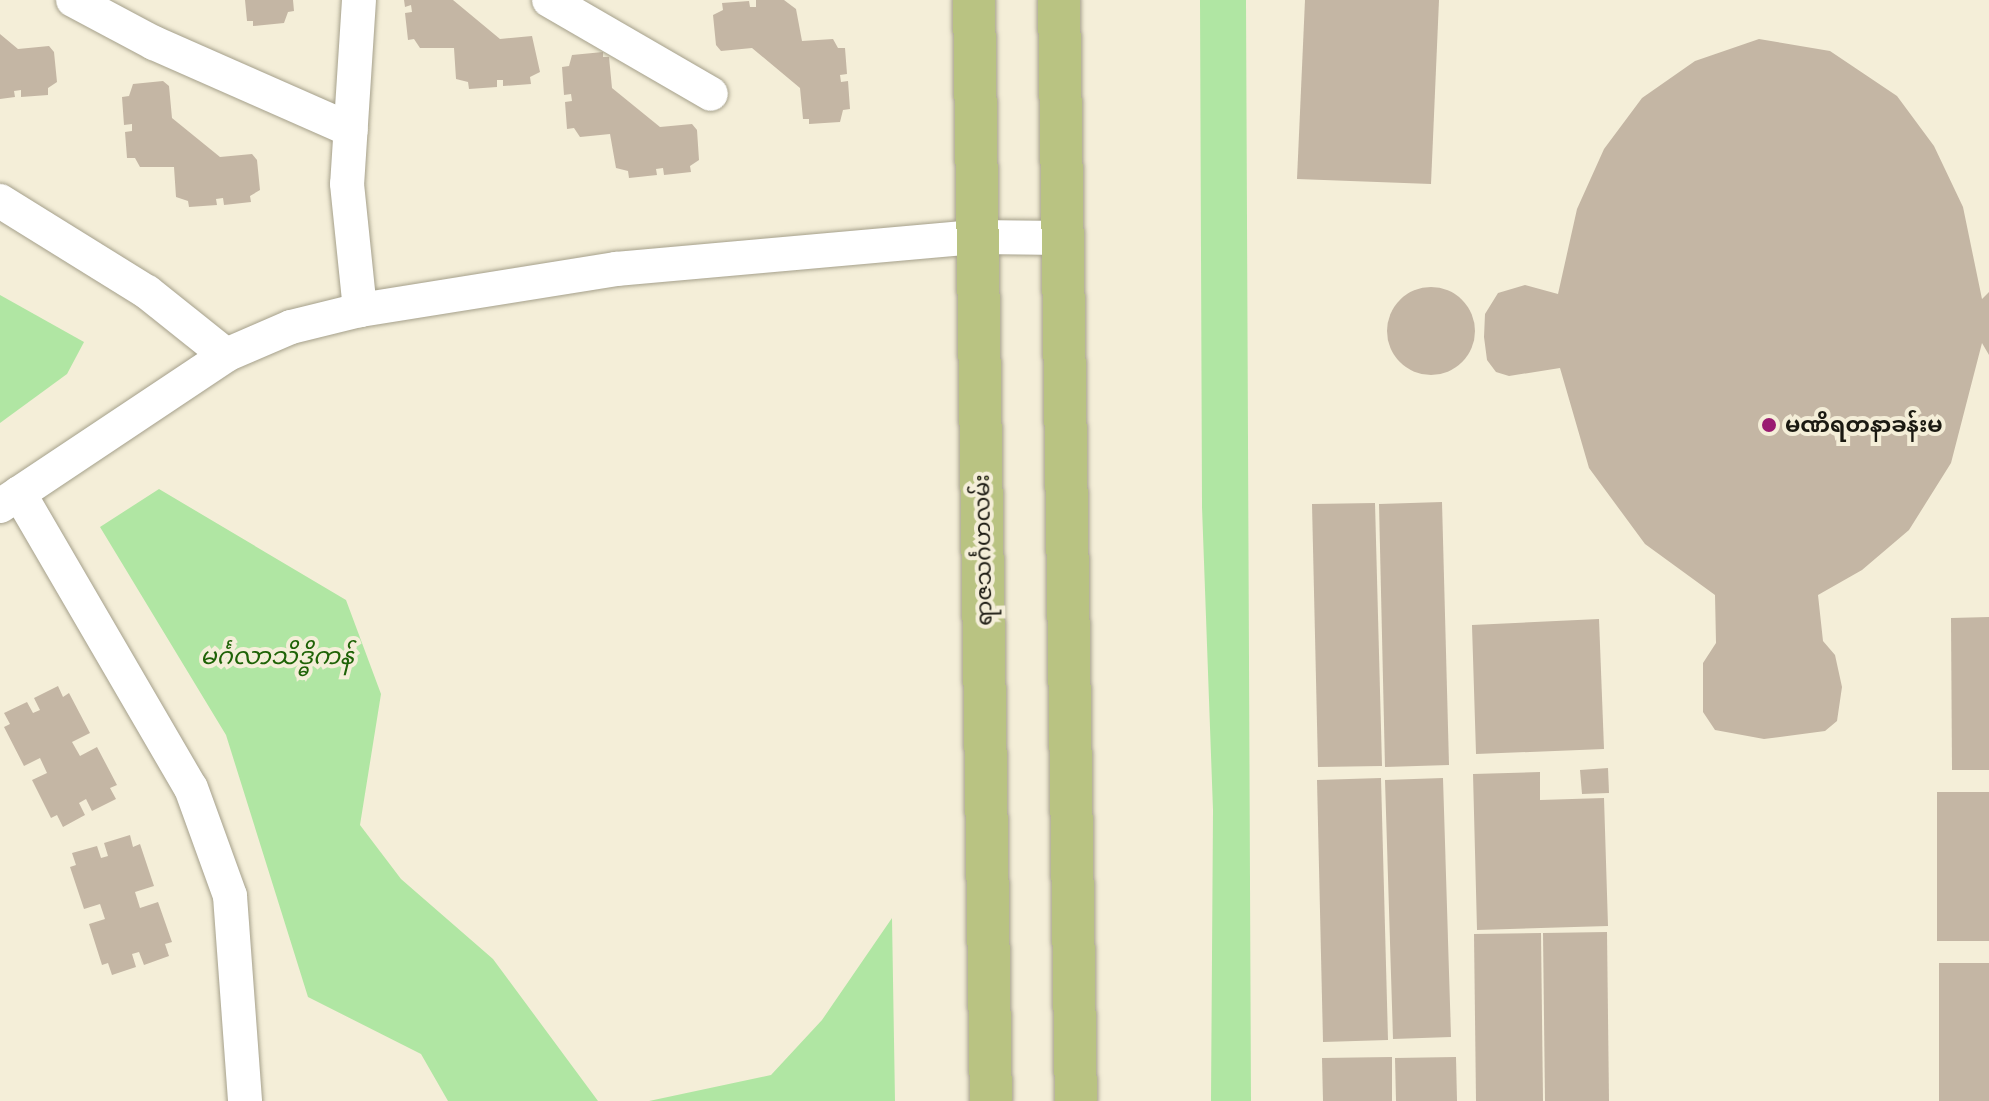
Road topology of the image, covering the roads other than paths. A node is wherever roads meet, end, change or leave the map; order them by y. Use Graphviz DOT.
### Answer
graph roads {
  1 [pos="73,0"];
  2 [pos="359,0"];
  3 [pos="549,0"];
  4 [pos="974,0"];
  5 [pos="1059,0"];
  6 [pos="711,94"];
  7 [pos="351,130"];
  8 [pos="0,201"];
  9 [pos="978,237"];
  10 [pos="1063,238"];
  11 [pos="360,310"];
  12 [pos="226,355"];
  13 [pos="9,500"];
  14 [pos="245,1101"];
  15 [pos="991,1101"];
  16 [pos="1076,1101"];
  1 -- 7 [label="street"];
  2 -- 7 [label="street"];
  3 -- 6 [label="street"];
  4 -- 9 [label="main road, ရာဇသင်္ဂဟလမ်း"];
  5 -- 10 [label="main road"];
  7 -- 11 [label="street"];
  8 -- 12 [label="street"];
  9 -- 10 [label="street"];
  9 -- 11 [label="street"];
  9 -- 15 [label="main road, ရာဇသင်္ဂဟလမ်း"];
  10 -- 16 [label="main road"];
  11 -- 12 [label="street"];
  12 -- 13 [label="street"];
  13 -- 14 [label="street"];
}
